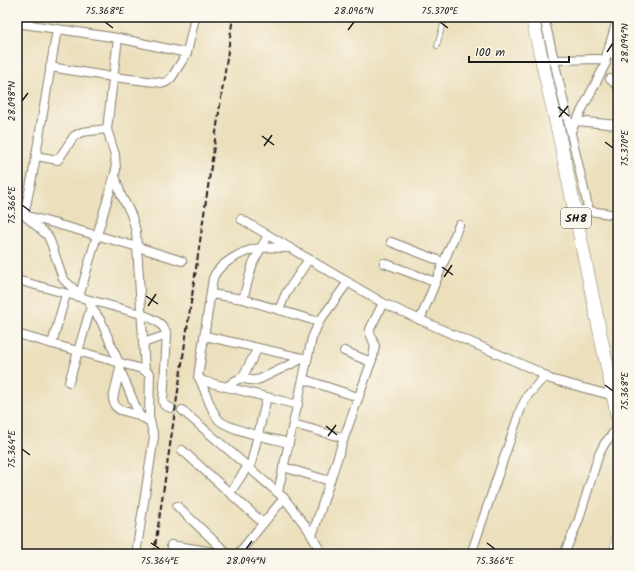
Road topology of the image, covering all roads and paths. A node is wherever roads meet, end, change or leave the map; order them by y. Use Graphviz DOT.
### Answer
graph roads {
  1 [pos="195,17"];
  2 [pos="445,17"];
  3 [pos="532,17"];
  4 [pos="544,17"];
  5 [pos="618,17"];
  6 [pos="17,23"];
  7 [pos="57,29"];
  8 [pos="118,38"];
  9 [pos="437,46"];
  10 [pos="187,53"];
  11 [pos="618,56"];
  12 [pos="606,57"];
  13 [pos="554,60"];
  14 [pos="50,67"];
  15 [pos="113,77"];
  16 [pos="610,79"];
  17 [pos="618,86"];
  18 [pos="576,121"];
  19 [pos="618,124"];
  20 [pos="107,129"];
  21 [pos="570,131"];
  22 [pos="36,156"];
  23 [pos="115,176"];
  24 [pos="574,209"];
  25 [pos="589,211"];
  26 [pos="20,214"];
  27 [pos="618,215"];
  28 [pos="241,218"];
  29 [pos="459,225"];
  30 [pos="268,235"];
  31 [pos="96,236"];
  32 [pos="391,242"];
  33 [pos="138,247"];
  34 [pos="260,248"];
  35 [pos="290,248"];
  36 [pos="309,259"];
  37 [pos="182,261"];
  38 [pos="443,262"];
  39 [pos="384,263"];
  40 [pos="17,280"];
  41 [pos="348,282"];
  42 [pos="435,282"];
  43 [pos="66,294"];
  44 [pos="210,294"];
  45 [pos="81,296"];
  46 [pos="243,299"];
  47 [pos="383,303"];
  48 [pos="91,307"];
  49 [pos="279,310"];
  50 [pos="141,314"];
  51 [pos="420,320"];
  52 [pos="319,322"];
  53 [pos="17,334"];
  54 [pos="167,335"];
  55 [pos="205,336"];
  56 [pos="143,343"];
  57 [pos="52,344"];
  58 [pos="258,348"];
  59 [pos="344,351"];
  60 [pos="79,352"];
  61 [pos="305,359"];
  62 [pos="371,362"];
  63 [pos="120,365"];
  64 [pos="145,370"];
  65 [pos="545,376"];
  66 [pos="242,378"];
  67 [pos="303,379"];
  68 [pos="200,380"];
  69 [pos="70,382"];
  70 [pos="227,387"];
  71 [pos="267,397"];
  72 [pos="358,397"];
  73 [pos="298,405"];
  74 [pos="616,407"];
  75 [pos="171,408"];
  76 [pos="182,410"];
  77 [pos="140,416"];
  78 [pos="149,421"];
  79 [pos="293,424"];
  80 [pos="618,427"];
  81 [pos="258,435"];
  82 [pos="344,438"];
  83 [pos="289,443"];
  84 [pos="182,450"];
  85 [pos="249,467"];
  86 [pos="284,467"];
  87 [pos="330,481"];
  88 [pos="278,492"];
  89 [pos="230,493"];
  90 [pos="284,498"];
  91 [pos="177,506"];
  92 [pos="263,523"];
  93 [pos="312,536"];
  94 [pos="618,540"];
  95 [pos="171,545"];
  96 [pos="136,554"];
  97 [pos="227,554"];
  98 [pos="238,554"];
  99 [pos="322,554"];
  100 [pos="471,554"];
  101 [pos="564,554"];
  102 [pos="617,554"];
  1 -- 10 [label="street"];
  2 -- 9 [label="lane"];
  3 -- 24 [label="main road, SH8"];
  4 -- 13 [label="street"];
  5 -- 12 [label="street"];
  6 -- 7 [label="street"];
  7 -- 8 [label="street"];
  7 -- 14 [label="street"];
  8 -- 10 [label="street"];
  8 -- 15 [label="street"];
  10 -- 15 [label="street"];
  11 -- 12 [label="street"];
  12 -- 13 [label="street"];
  12 -- 18 [label="street"];
  13 -- 21 [label="street"];
  14 -- 15 [label="street"];
  14 -- 22 [label="street"];
  15 -- 20 [label="street"];
  16 -- 17 [label="street"];
  18 -- 19 [label="street"];
  18 -- 21 [label="street"];
  20 -- 22 [label="street"];
  20 -- 23 [label="street"];
  21 -- 25 [label="street"];
  22 -- 26 [label="street"];
  23 -- 31 [label="street"];
  23 -- 33 [label="street"];
  24 -- 25 [label="street"];
  24 -- 74 [label="main road, SH8"];
  25 -- 27 [label="street"];
  26 -- 31 [label="street"];
  26 -- 45 [label="street"];
  28 -- 30 [label="street"];
  29 -- 38 [label="street"];
  30 -- 34 [label="street"];
  30 -- 35 [label="street"];
  31 -- 33 [label="street"];
  31 -- 45 [label="street"];
  32 -- 38 [label="street"];
  33 -- 37 [label="street"];
  33 -- 50 [label="street"];
  34 -- 35 [label="street"];
  34 -- 44 [label="street"];
  34 -- 46 [label="street"];
  35 -- 36 [label="street"];
  36 -- 41 [label="street"];
  36 -- 49 [label="street"];
  38 -- 42 [label="street"];
  39 -- 42 [label="street"];
  40 -- 43 [label="street"];
  41 -- 47 [label="street"];
  41 -- 52 [label="street"];
  42 -- 51 [label="street"];
  43 -- 45 [label="street"];
  43 -- 57 [label="street"];
  44 -- 46 [label="street"];
  44 -- 55 [label="street"];
  45 -- 48 [label="street"];
  45 -- 50 [label="street"];
  46 -- 49 [label="street"];
  47 -- 51 [label="street"];
  47 -- 62 [label="street"];
  48 -- 60 [label="street"];
  48 -- 63 [label="street"];
  49 -- 52 [label="street"];
  50 -- 54 [label="street"];
  50 -- 56 [label="street"];
  51 -- 65 [label="street"];
  52 -- 61 [label="street"];
  53 -- 57 [label="street"];
  54 -- 56 [label="street"];
  54 -- 75 [label="street"];
  55 -- 58 [label="street"];
  55 -- 68 [label="street"];
  56 -- 64 [label="street"];
  57 -- 60 [label="street"];
  58 -- 61 [label="street"];
  58 -- 66 [label="street"];
  59 -- 62 [label="street"];
  60 -- 63 [label="street"];
  60 -- 69 [label="street"];
  61 -- 66 [label="street"];
  61 -- 67 [label="street"];
  62 -- 72 [label="street"];
  63 -- 64 [label="street"];
  63 -- 77 [label="street"];
  63 -- 77 [label="street"];
  64 -- 78 [label="street"];
  65 -- 74 [label="street"];
  65 -- 100 [label="street"];
  66 -- 70 [label="street"];
  67 -- 72 [label="street"];
  67 -- 73 [label="street"];
  68 -- 70 [label="street"];
  68 -- 81 [label="street"];
  70 -- 71 [label="street"];
  71 -- 73 [label="street"];
  71 -- 81 [label="street"];
  72 -- 82 [label="street"];
  73 -- 79 [label="street"];
  76 -- 85 [label="street"];
  77 -- 78 [label="street"];
  78 -- 96 [label="street"];
  79 -- 82 [label="street"];
  79 -- 83 [label="street"];
  80 -- 101 [label="street"];
  81 -- 83 [label="street"];
  81 -- 85 [label="street"];
  82 -- 87 [label="street"];
  83 -- 86 [label="street"];
  84 -- 89 [label="street"];
  85 -- 88 [label="street"];
  85 -- 89 [label="street"];
  86 -- 87 [label="street"];
  86 -- 88 [label="street"];
  87 -- 93 [label="street"];
  88 -- 90 [label="street"];
  89 -- 92 [label="street"];
  90 -- 92 [label="street"];
  90 -- 93 [label="street"];
  91 -- 97 [label="street"];
  92 -- 98 [label="street"];
  93 -- 99 [label="street"];
  94 -- 102 [label="main road"];
  95 -- 97 [label="street"];
}
